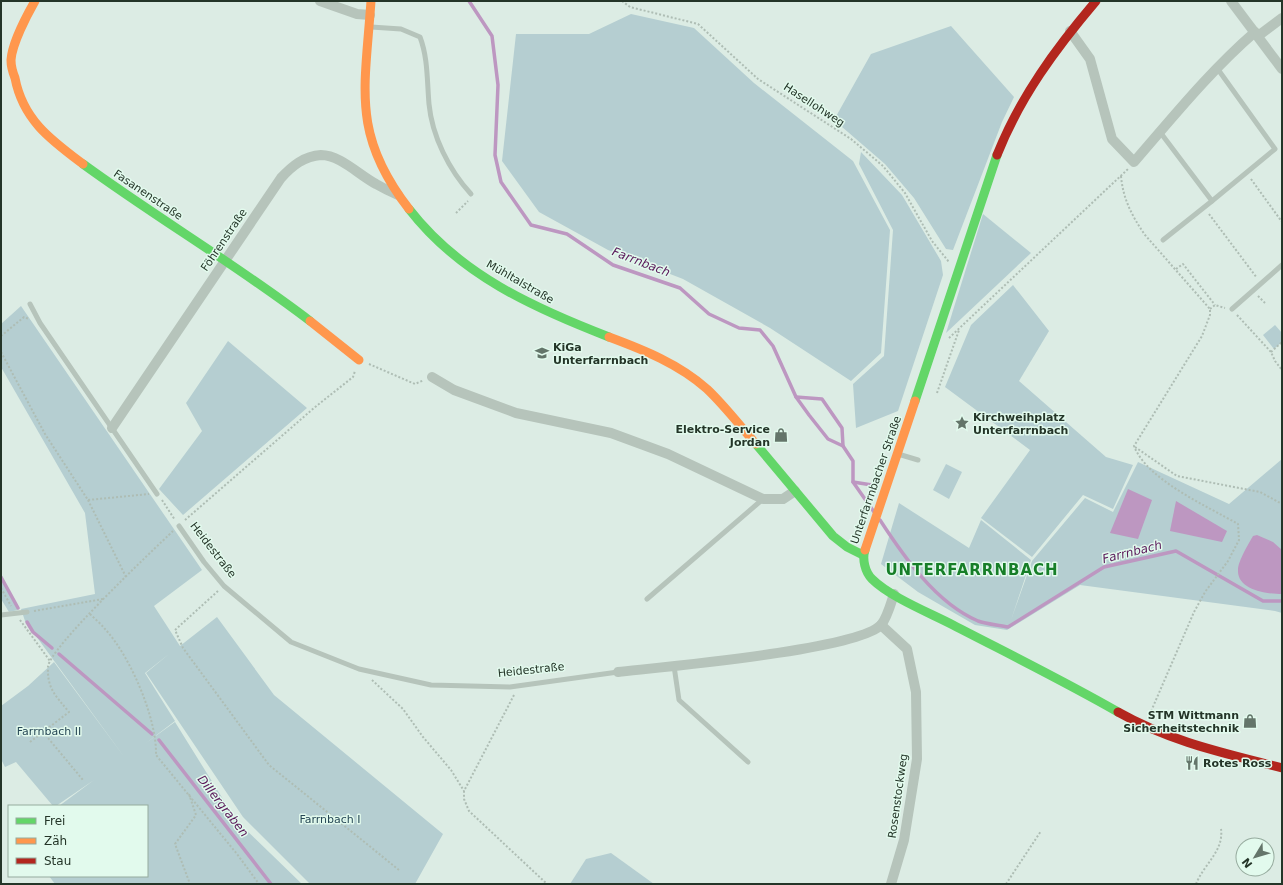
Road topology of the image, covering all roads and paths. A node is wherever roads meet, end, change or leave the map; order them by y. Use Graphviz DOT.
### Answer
graph roads {
  1 [pos="35,1"];
  2 [pos="320,1"];
  3 [pos="371,1"];
  4 [pos="622,1"];
  5 [pos="1096,1"];
  6 [pos="1231,1"];
  7 [pos="370,14"];
  8 [pos="1282,18"];
  9 [pos="370,27"];
  10 [pos="1070,31"];
  11 [pos="1256,34"];
  12 [pos="6,59"];
  13 [pos="1217,68"];
  14 [pos="1282,69"];
  15 [pos="1160,132"];
  16 [pos="1134,162"];
  17 [pos="1246,173"];
  18 [pos="1121,176"];
  19 [pos="471,194"];
  20 [pos="398,196"];
  21 [pos="1212,201"];
  22 [pos="1204,207"];
  23 [pos="456,212"];
  24 [pos="1282,222"];
  25 [pos="1163,240"];
  26 [pos="224,260"];
  27 [pos="1282,265"];
  28 [pos="1176,269"];
  29 [pos="957,274"];
  30 [pos="1261,283"];
  31 [pos="30,304"];
  32 [pos="1215,306"];
  33 [pos="1210,309"];
  34 [pos="1232,309"];
  35 [pos="40,322"];
  36 [pos="960,328"];
  37 [pos="1,336"];
  38 [pos="945,342"];
  39 [pos="1282,342"];
  40 [pos="1,352"];
  41 [pos="1272,352"];
  42 [pos="359,360"];
  43 [pos="1282,370"];
  44 [pos="432,377"];
  45 [pos="937,393"];
  46 [pos="112,428"];
  47 [pos="1134,446"];
  48 [pos="897,454"];
  49 [pos="918,460"];
  50 [pos="795,491"];
  51 [pos="157,494"];
  52 [pos="763,499"];
  53 [pos="88,500"];
  54 [pos="1282,504"];
  55 [pos="179,526"];
  56 [pos="863,555"];
  57 [pos="126,577"];
  58 [pos="224,586"];
  59 [pos="1,588"];
  60 [pos="894,594"];
  61 [pos="104,599"];
  62 [pos="647,599"];
  63 [pos="27,612"];
  64 [pos="15,614"];
  65 [pos="90,614"];
  66 [pos="1,615"];
  67 [pos="881,625"];
  68 [pos="50,661"];
  69 [pos="674,666"];
  70 [pos="359,669"];
  71 [pos="618,672"];
  72 [pos="510,686"];
  73 [pos="1144,727"];
  74 [pos="42,732"];
  75 [pos="30,742"];
  76 [pos="748,762"];
  77 [pos="1282,768"];
  78 [pos="83,780"];
  79 [pos="464,791"];
  80 [pos="188,792"];
  81 [pos="1221,829"];
  82 [pos="1041,831"];
  83 [pos="399,870"];
  84 [pos="190,884"];
  85 [pos="259,884"];
  86 [pos="547,884"];
  87 [pos="891,884"];
  88 [pos="1006,884"];
  89 [pos="1196,884"];
  1 -- 12 [label="street, Fasanenstraße"];
  2 -- 7 [label="street"];
  3 -- 7 [label="street, Mühltalstraße"];
  4 -- 29 [label="path, Hasellohweg"];
  5 -- 10 [label="street, Unterfarrnbacher Straße"];
  6 -- 11 [label="street"];
  7 -- 9 [label="street, Mühltalstraße"];
  8 -- 11 [label="street"];
  9 -- 19 [label="lane"];
  9 -- 20 [label="street, Mühltalstraße"];
  10 -- 16 [label="street"];
  10 -- 29 [label="street, Unterfarrnbacher Straße"];
  11 -- 13 [label="street"];
  11 -- 14 [label="street"];
  12 -- 26 [label="street, Fasanenstraße"];
  13 -- 15 [label="street"];
  13 -- 17 [label="lane"];
  15 -- 16 [label="street"];
  15 -- 21 [label="lane"];
  16 -- 18 [label="path"];
  17 -- 21 [label="lane"];
  17 -- 24 [label="path"];
  18 -- 28 [label="path"];
  18 -- 36 [label="path"];
  19 -- 23 [label="path"];
  20 -- 26 [label="street, Föhrenstraße"];
  20 -- 50 [label="street, Mühltalstraße"];
  21 -- 22 [label="lane"];
  22 -- 25 [label="lane"];
  22 -- 30 [label="path"];
  26 -- 42 [label="street, Fasanenstraße"];
  26 -- 46 [label="street, Föhrenstraße"];
  27 -- 30 [label="lane"];
  28 -- 32 [label="path"];
  28 -- 33 [label="path"];
  29 -- 48 [label="street, Unterfarrnbacher Straße"];
  30 -- 34 [label="lane"];
  31 -- 35 [label="lane"];
  32 -- 33 [label="path"];
  32 -- 34 [label="path"];
  33 -- 47 [label="path"];
  34 -- 41 [label="path"];
  35 -- 37 [label="path"];
  35 -- 46 [label="lane"];
  36 -- 38 [label="path"];
  36 -- 45 [label="path"];
  39 -- 41 [label="path"];
  40 -- 53 [label="path"];
  41 -- 43 [label="path"];
  42 -- 44 [label="path"];
  42 -- 55 [label="path"];
  44 -- 52 [label="street"];
  46 -- 51 [label="lane"];
  47 -- 54 [label="path"];
  47 -- 73 [label="path"];
  48 -- 49 [label="lane"];
  48 -- 56 [label="street, Unterfarrnbacher Straße"];
  50 -- 52 [label="street"];
  50 -- 56 [label="street, Mühltalstraße"];
  51 -- 53 [label="path"];
  51 -- 55 [label="path, Heidestraße"];
  52 -- 62 [label="lane"];
  53 -- 57 [label="path"];
  55 -- 57 [label="path, Heidestraße"];
  55 -- 58 [label="lane, Heidestraße"];
  56 -- 60 [label="street, Unterfarrnbacher Straße"];
  57 -- 61 [label="path, Heidestraße"];
  58 -- 70 [label="lane, Heidestraße"];
  58 -- 83 [label="path"];
  59 -- 64 [label="path"];
  60 -- 67 [label="street"];
  60 -- 73 [label="street, Unterfarrnbacher Straße"];
  61 -- 63 [label="path"];
  61 -- 65 [label="path, Heidestraße"];
  63 -- 64 [label="lane"];
  64 -- 66 [label="lane"];
  64 -- 68 [label="path"];
  65 -- 68 [label="path, Heidestraße"];
  65 -- 80 [label="path"];
  67 -- 69 [label="street, Heidestraße"];
  67 -- 87 [label="street, Rosenstockweg"];
  68 -- 74 [label="path, Heidestraße"];
  69 -- 71 [label="street, Heidestraße"];
  69 -- 76 [label="lane"];
  70 -- 72 [label="lane, Heidestraße"];
  70 -- 79 [label="path"];
  71 -- 72 [label="lane, Heidestraße"];
  72 -- 79 [label="path"];
  73 -- 77 [label="street, Unterfarrnbacher Straße"];
  74 -- 75 [label="path"];
  74 -- 78 [label="path"];
  79 -- 86 [label="path"];
  80 -- 84 [label="path"];
  80 -- 85 [label="path"];
  81 -- 89 [label="path"];
  82 -- 88 [label="path"];
}
